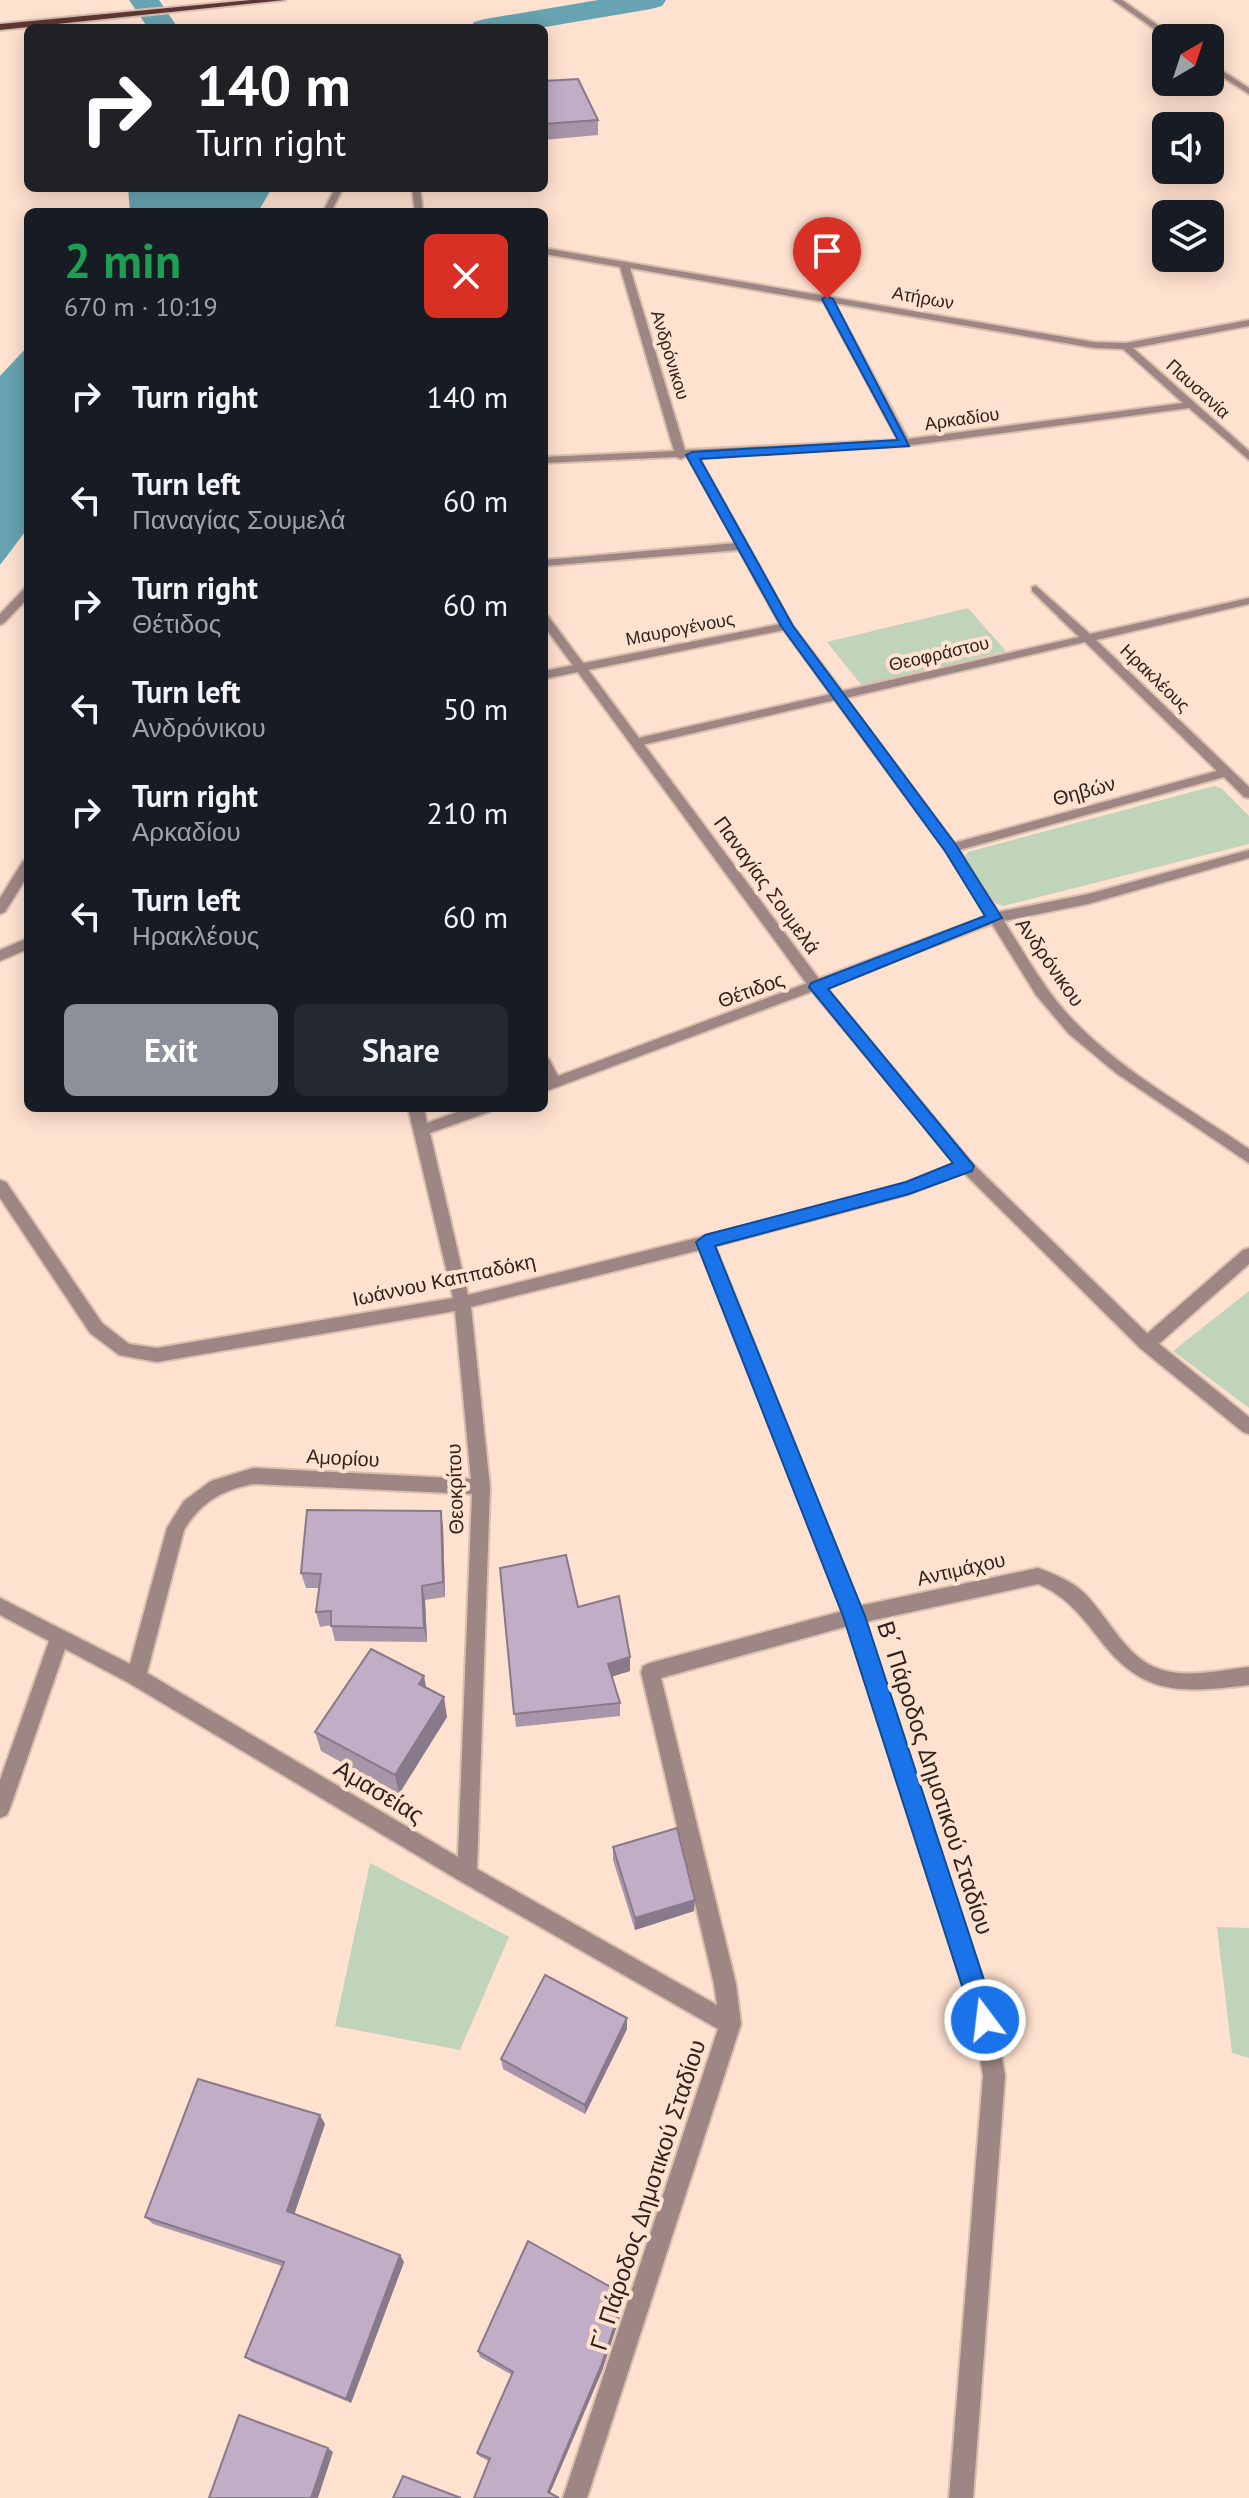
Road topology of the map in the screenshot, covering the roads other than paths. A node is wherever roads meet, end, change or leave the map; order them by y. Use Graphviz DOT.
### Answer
graph roads {
  1 [pos="280,0"];
  2 [pos="1117,0"];
  3 [pos="31,24"];
  4 [pos="1152,24"];
  5 [pos="24,25"];
  6 [pos="0,27"];
  7 [pos="1224,75"];
  8 [pos="1249,92"];
  9 [pos="548,252"];
  10 [pos="624,264"];
  11 [pos="827,299"];
  12 [pos="1249,323"];
  13 [pos="1126,346"];
  14 [pos="1192,405"];
  15 [pos="905,443"];
  16 [pos="687,456"];
  17 [pos="1249,457"];
  18 [pos="548,460"];
  19 [pos="744,546"];
  20 [pos="548,563"];
  21 [pos="1036,589"];
  22 [pos="24,595"];
  23 [pos="1249,601"];
  24 [pos="0,621"];
  25 [pos="548,624"];
  26 [pos="787,626"];
  27 [pos="1088,639"];
  28 [pos="579,667"];
  29 [pos="548,674"];
  30 [pos="839,695"];
  31 [pos="638,742"];
  32 [pos="1227,772"];
  33 [pos="1249,794"];
  34 [pos="951,848"];
  35 [pos="1249,854"];
  36 [pos="24,870"];
  37 [pos="0,909"];
  38 [pos="994,918"];
  39 [pos="24,945"];
  40 [pos="0,956"];
  41 [pos="817,987"];
  42 [pos="549,1085"];
  43 [pos="417,1112"];
  44 [pos="473,1112"];
  45 [pos="420,1131"];
  46 [pos="1249,1157"];
  47 [pos="966,1166"];
  48 [pos="0,1186"];
  49 [pos="705,1242"];
  50 [pos="1249,1254"];
  51 [pos="462,1303"];
  52 [pos="1147,1344"];
  53 [pos="1249,1427"];
  54 [pos="481,1487"];
  55 [pos="0,1606"];
  56 [pos="854,1616"];
  57 [pos="59,1639"];
  58 [pos="650,1672"];
  59 [pos="1249,1676"];
  60 [pos="136,1677"];
  61 [pos="0,1808"];
  62 [pos="467,1874"];
  63 [pos="730,2024"];
  64 [pos="575,2498"];
  65 [pos="961,2498"];
  1 -- 3 [label="main road"];
  2 -- 4 [label="street"];
  5 -- 6 [label="main road"];
  7 -- 8 [label="street"];
  9 -- 10 [label="street, Ατήρων"];
  10 -- 11 [label="street, Ατήρων"];
  10 -- 16 [label="street, Ανδρόνικου"];
  11 -- 13 [label="street, Ατήρων"];
  11 -- 15 [label="street"];
  12 -- 13 [label="street, Ατήρων"];
  13 -- 14 [label="street, Παυσανία"];
  14 -- 15 [label="street, Αρκαδίου"];
  14 -- 17 [label="street, Παυσανία"];
  15 -- 16 [label="street, Αρκαδίου"];
  16 -- 18 [label="street, Αρκαδίου"];
  16 -- 19 [label="street, Ανδρόνικου"];
  19 -- 20 [label="street"];
  19 -- 26 [label="street, Ανδρόνικου"];
  21 -- 27 [label="street, Ηρακλέους"];
  22 -- 24 [label="street"];
  23 -- 27 [label="street, Θεοφράστου"];
  25 -- 28 [label="street, Παναγίας Σουμελά"];
  26 -- 28 [label="street, Μαυρογένους"];
  26 -- 30 [label="street, Ανδρόνικου"];
  27 -- 30 [label="street, Θεοφράστου"];
  27 -- 32 [label="street, Ηρακλέους"];
  28 -- 29 [label="street, Μαυρογένους"];
  28 -- 31 [label="street, Παναγίας Σουμελά"];
  30 -- 31 [label="street, Θεοφράστου"];
  30 -- 34 [label="street, Ανδρόνικου"];
  31 -- 41 [label="street, Παναγίας Σουμελά"];
  32 -- 33 [label="street, Ηρακλέους"];
  32 -- 34 [label="street, Θηβών"];
  34 -- 38 [label="street, Ανδρόνικου"];
  35 -- 38 [label="street, Θέτιδος"];
  36 -- 37 [label="street"];
  38 -- 41 [label="street, Θέτιδος"];
  38 -- 46 [label="street, Ανδρόνικου"];
  39 -- 40 [label="street"];
  41 -- 42 [label="street, Θέτιδος"];
  41 -- 47 [label="street, Παναγίας Σουμελά"];
  43 -- 45 [label="street, Θεοκρίτου"];
  44 -- 45 [label="street"];
  45 -- 51 [label="street, Θεοκρίτου"];
  47 -- 49 [label="street, Ιωάννου Καππαδόκη"];
  47 -- 52 [label="street, Παναγίας Σουμελά"];
  48 -- 51 [label="street, Ιωάννου Καππαδόκη"];
  49 -- 51 [label="street, Ιωάννου Καππαδόκη"];
  49 -- 56 [label="street, Β΄ Πάροδος Δημοτικού Σταδίου"];
  50 -- 52 [label="street"];
  51 -- 54 [label="street, Θεοκρίτου"];
  52 -- 53 [label="street, Παναγίας Σουμελά"];
  54 -- 60 [label="street, Αμορίου"];
  54 -- 62 [label="street, Θεοκρίτου"];
  55 -- 57 [label="street, Αμασείας"];
  56 -- 58 [label="street, Αντιμάχου"];
  56 -- 59 [label="street, Αντιμάχου"];
  56 -- 65 [label="street, Β΄ Πάροδος Δημοτικού Σταδίου"];
  57 -- 60 [label="street, Αμασείας"];
  57 -- 61 [label="street"];
  58 -- 63 [label="street, Γ΄ Πάροδος Δημοτικού Σταδίου"];
  60 -- 62 [label="street, Αμασείας"];
  62 -- 63 [label="street, Αμασείας"];
  63 -- 64 [label="street, Γ΄ Πάροδος Δημοτικού Σταδίου"];
}
